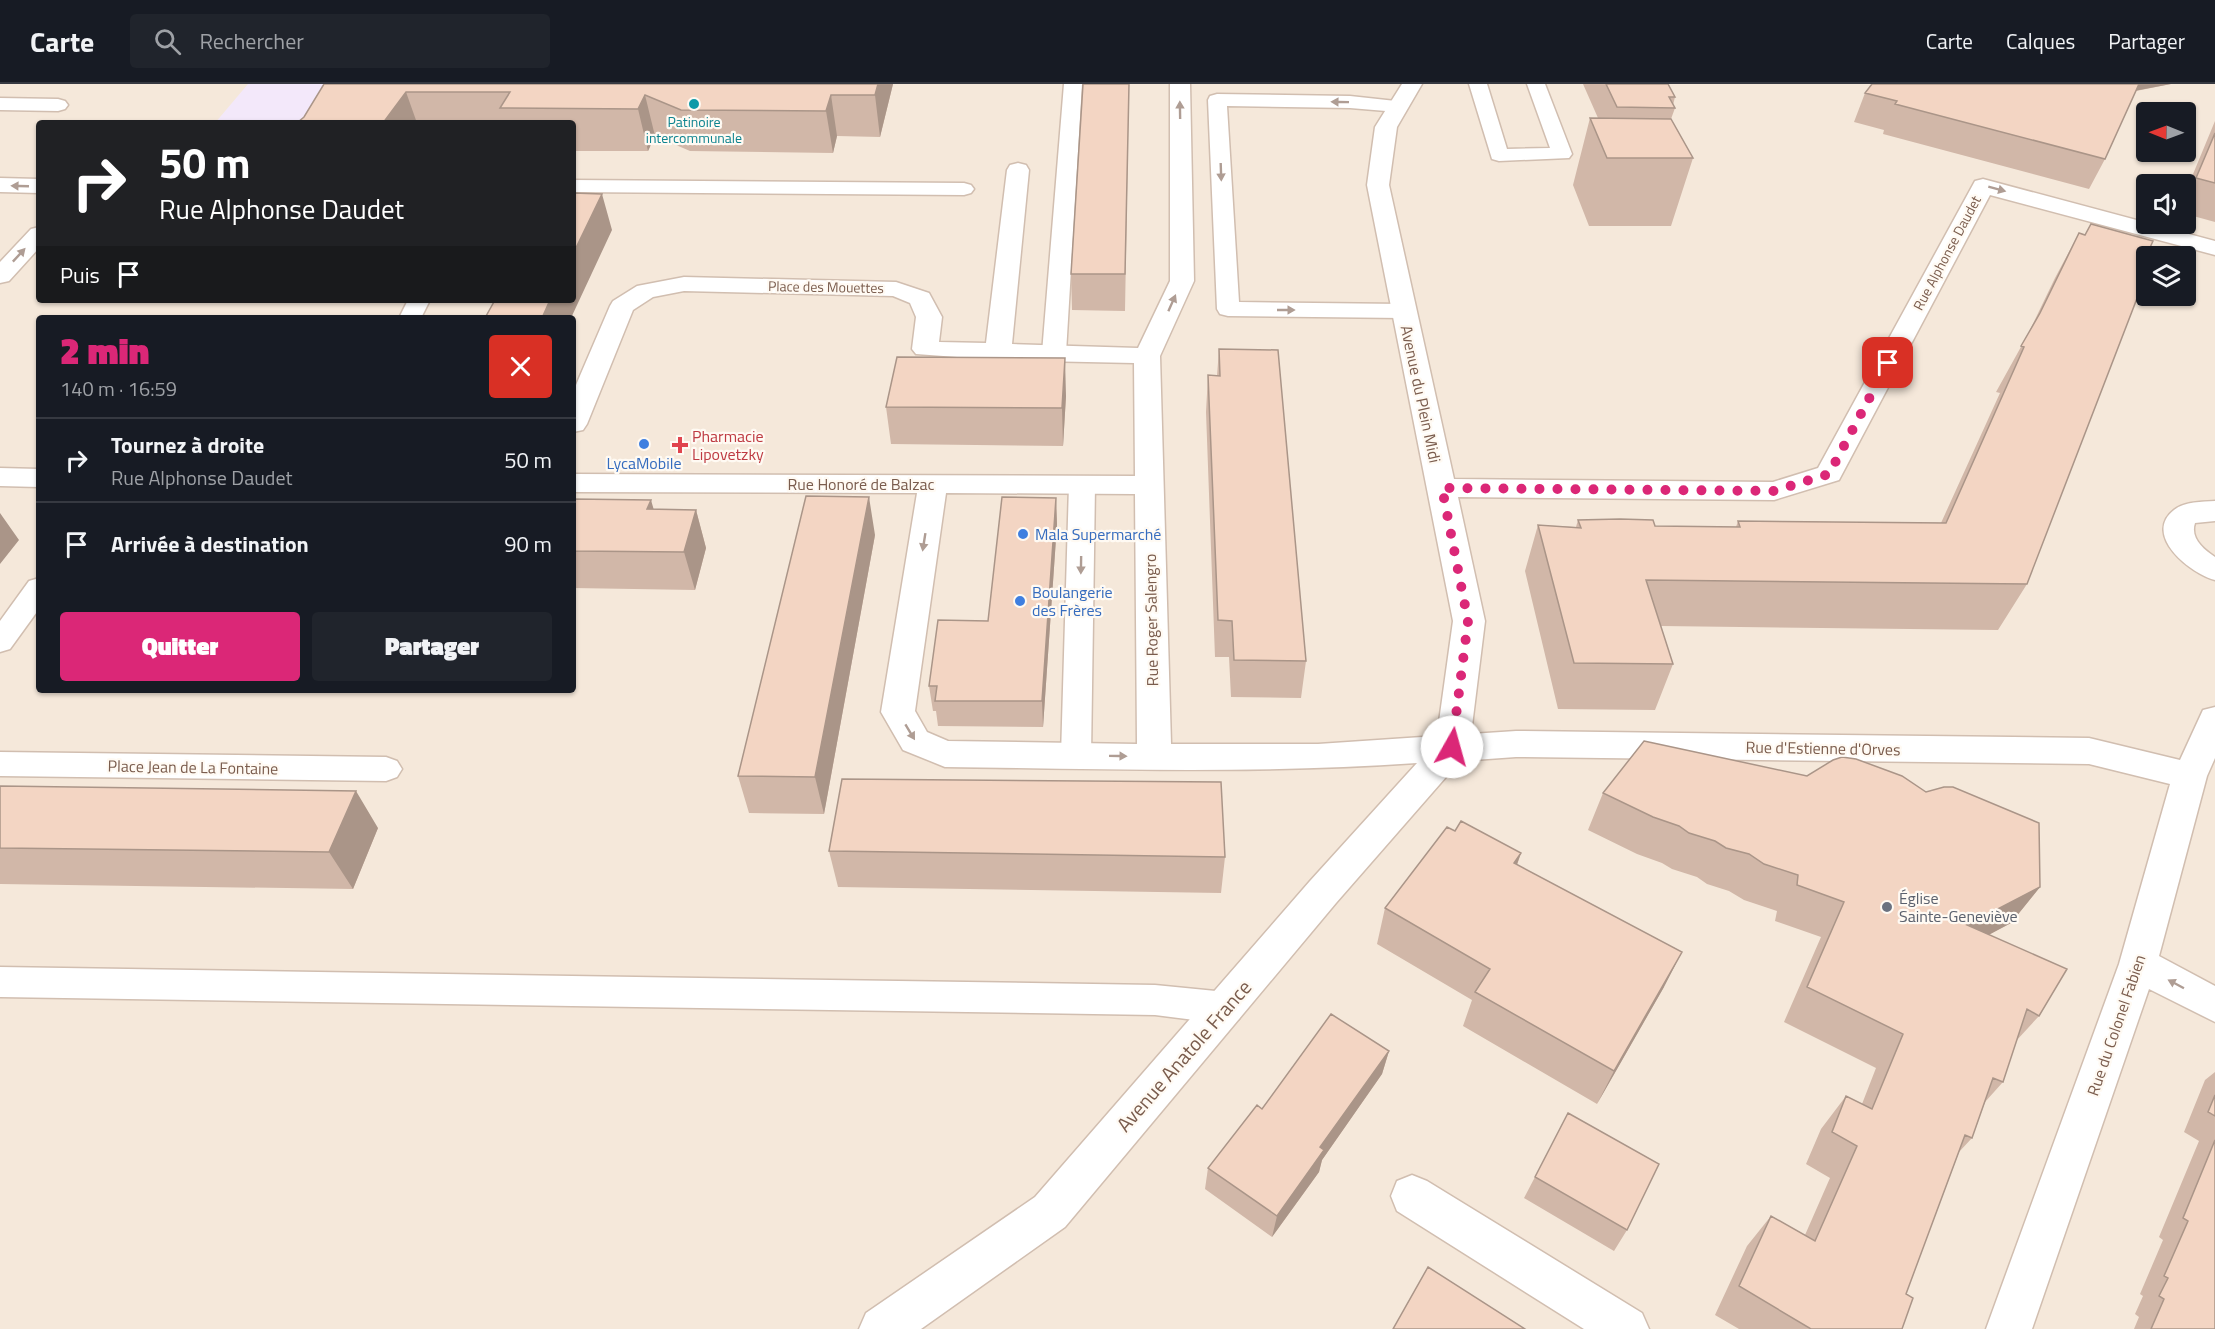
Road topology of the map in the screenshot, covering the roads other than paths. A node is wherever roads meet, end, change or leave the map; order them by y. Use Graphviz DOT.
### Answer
graph roads {
  1 [pos="1073,84"];
  2 [pos="1180,84"];
  3 [pos="1478,84"];
  4 [pos="1536,84"];
  5 [pos="1405,95"];
  6 [pos="0,104"];
  7 [pos="58,105"];
  8 [pos="1018,170"];
  9 [pos="0,185"];
  10 [pos="36,186"];
  11 [pos="576,186"];
  12 [pos="964,189"];
  13 [pos="36,237"];
  14 [pos="2215,248"];
  15 [pos="0,276"];
  16 [pos="1403,310"];
  17 [pos="998,352"];
  18 [pos="1054,353"];
  19 [pos="1147,356"];
  20 [pos="576,417"];
  21 [pos="0,477"];
  22 [pos="36,478"];
  23 [pos="576,483"];
  24 [pos="933,485"];
  25 [pos="1082,485"];
  26 [pos="1148,485"];
  27 [pos="1442,488"];
  28 [pos="2215,511"];
  29 [pos="2215,570"];
  30 [pos="36,592"];
  31 [pos="0,642"];
  32 [pos="2215,718"];
  33 [pos="1452,747"];
  34 [pos="1076,756"];
  35 [pos="1154,757"];
  36 [pos="0,764"];
  37 [pos="386,769"];
  38 [pos="2190,776"];
  39 [pos="2138,964"];
  40 [pos="0,982"];
  41 [pos="2215,1005"];
  42 [pos="1226,1008"];
  43 [pos="1412,1196"];
  44 [pos="882,1329"];
  45 [pos="1626,1329"];
  46 [pos="2010,1329"];
  1 -- 18 [label="lane"];
  19 -- 2 [label="street, Rue Roger Salengro, one-way"];
  3 -- 4 [label="lane"];
  5 -- 16 [label="street, Avenue du Plein Midi"];
  5 -- 16 [label="lane, one-way"];
  6 -- 7 [label="lane"];
  8 -- 17 [label="street"];
  10 -- 9 [label="street, one-way"];
  11 -- 12 [label="lane"];
  15 -- 13 [label="street, one-way"];
  27 -- 14 [label="street, Rue Alphonse Daudet, one-way"];
  16 -- 27 [label="street, Avenue du Plein Midi"];
  17 -- 18 [label="street, Place des Mouettes"];
  17 -- 20 [label="street, Place des Mouettes"];
  18 -- 19 [label="street, Place des Mouettes"];
  19 -- 26 [label="street, Rue Roger Salengro"];
  21 -- 22 [label="street"];
  23 -- 24 [label="street, Rue Honoré de Balzac"];
  24 -- 25 [label="street, Rue Honoré de Balzac"];
  24 -- 34 [label="street, one-way"];
  25 -- 26 [label="street, Rue Honoré de Balzac"];
  25 -- 34 [label="lane, one-way"];
  26 -- 35 [label="street, Rue Roger Salengro"];
  27 -- 33 [label="street, Avenue du Plein Midi"];
  28 -- 29 [label="street"];
  30 -- 31 [label="lane"];
  32 -- 38 [label="street, Rue du Colonel Fabien"];
  33 -- 35 [label="street"];
  33 -- 38 [label="street, Rue d'Estienne d'Orves"];
  33 -- 42 [label="street, Avenue Anatole France"];
  34 -- 35 [label="street, one-way"];
  36 -- 37 [label="lane, Place Jean de La Fontaine"];
  38 -- 39 [label="street, Rue du Colonel Fabien"];
  41 -- 39 [label="street, one-way"];
  39 -- 46 [label="street, Rue du Colonel Fabien"];
  40 -- 42 [label="lane"];
  42 -- 44 [label="street, Avenue Anatole France"];
  43 -- 45 [label="street"];
}
